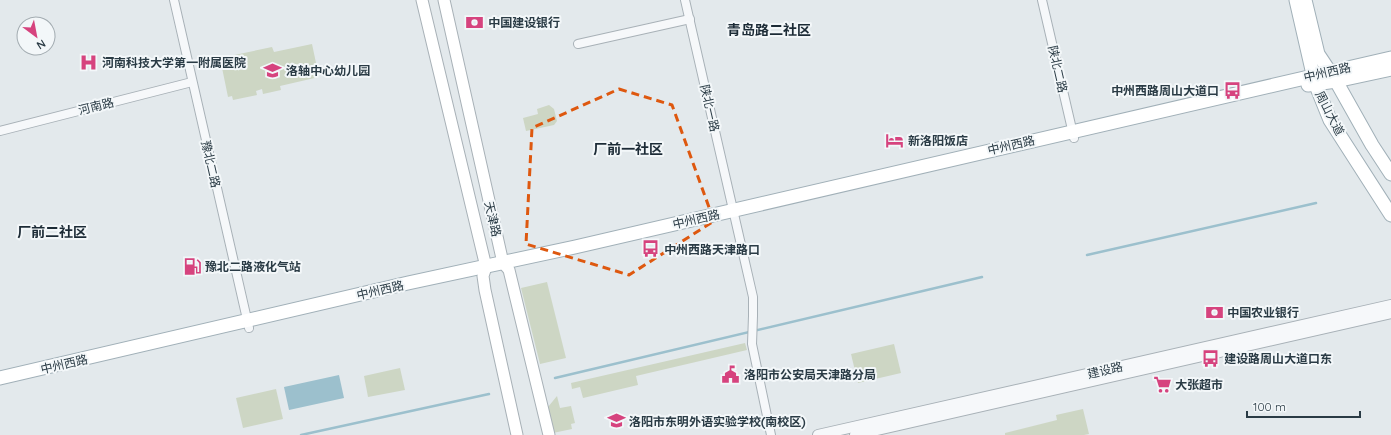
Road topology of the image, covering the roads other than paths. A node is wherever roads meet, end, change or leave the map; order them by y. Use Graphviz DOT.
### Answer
graph roads {
  1 [pos="174,0"];
  2 [pos="422,0"];
  3 [pos="444,0"];
  4 [pos="686,0"];
  5 [pos="1042,0"];
  6 [pos="1296,0"];
  7 [pos="1305,0"];
  8 [pos="690,18"];
  9 [pos="578,44"];
  10 [pos="1391,58"];
  11 [pos="1391,69"];
  12 [pos="1333,76"];
  13 [pos="1314,79"];
  14 [pos="192,82"];
  15 [pos="0,131"];
  16 [pos="1073,135"];
  17 [pos="1391,174"];
  18 [pos="735,213"];
  19 [pos="1391,215"];
  20 [pos="506,267"];
  21 [pos="484,271"];
  22 [pos="1391,305"];
  23 [pos="1391,313"];
  24 [pos="248,325"];
  25 [pos="0,378"];
  26 [pos="0,386"];
  27 [pos="517,435"];
  28 [pos="549,435"];
  29 [pos="771,435"];
  30 [pos="818,435"];
  31 [pos="855,435"];
  1 -- 14 [label="street, 豫北二路"];
  2 -- 21 [label="main road, 天津路"];
  3 -- 20 [label="main road, 天津路"];
  4 -- 8 [label="street, 陕北一路"];
  5 -- 16 [label="street, 陕北二路"];
  6 -- 13 [label="main road, 周山大道"];
  7 -- 12 [label="main road, 周山大道"];
  8 -- 9 [label="street"];
  8 -- 18 [label="street, 陕北一路"];
  10 -- 12 [label="main road, 中州西路"];
  11 -- 12 [label="main road, 中州西路"];
  12 -- 13 [label="main road, 中州西路"];
  12 -- 17 [label="main road, 周山大道"];
  13 -- 16 [label="main road, 中州西路"];
  13 -- 19 [label="main road, 周山大道"];
  14 -- 15 [label="street, 河南路"];
  14 -- 24 [label="street, 豫北二路"];
  16 -- 18 [label="main road, 中州西路"];
  18 -- 20 [label="main road, 中州西路"];
  18 -- 29 [label="street, 陕北一路"];
  20 -- 21 [label="main road, 中州西路"];
  20 -- 28 [label="main road, 天津路"];
  21 -- 24 [label="main road, 中州西路"];
  21 -- 27 [label="main road, 天津路"];
  22 -- 30 [label="street, 建设路"];
  23 -- 31 [label="street, 建设路"];
  24 -- 25 [label="main road, 中州西路"];
  24 -- 26 [label="main road, 中州西路"];
}
